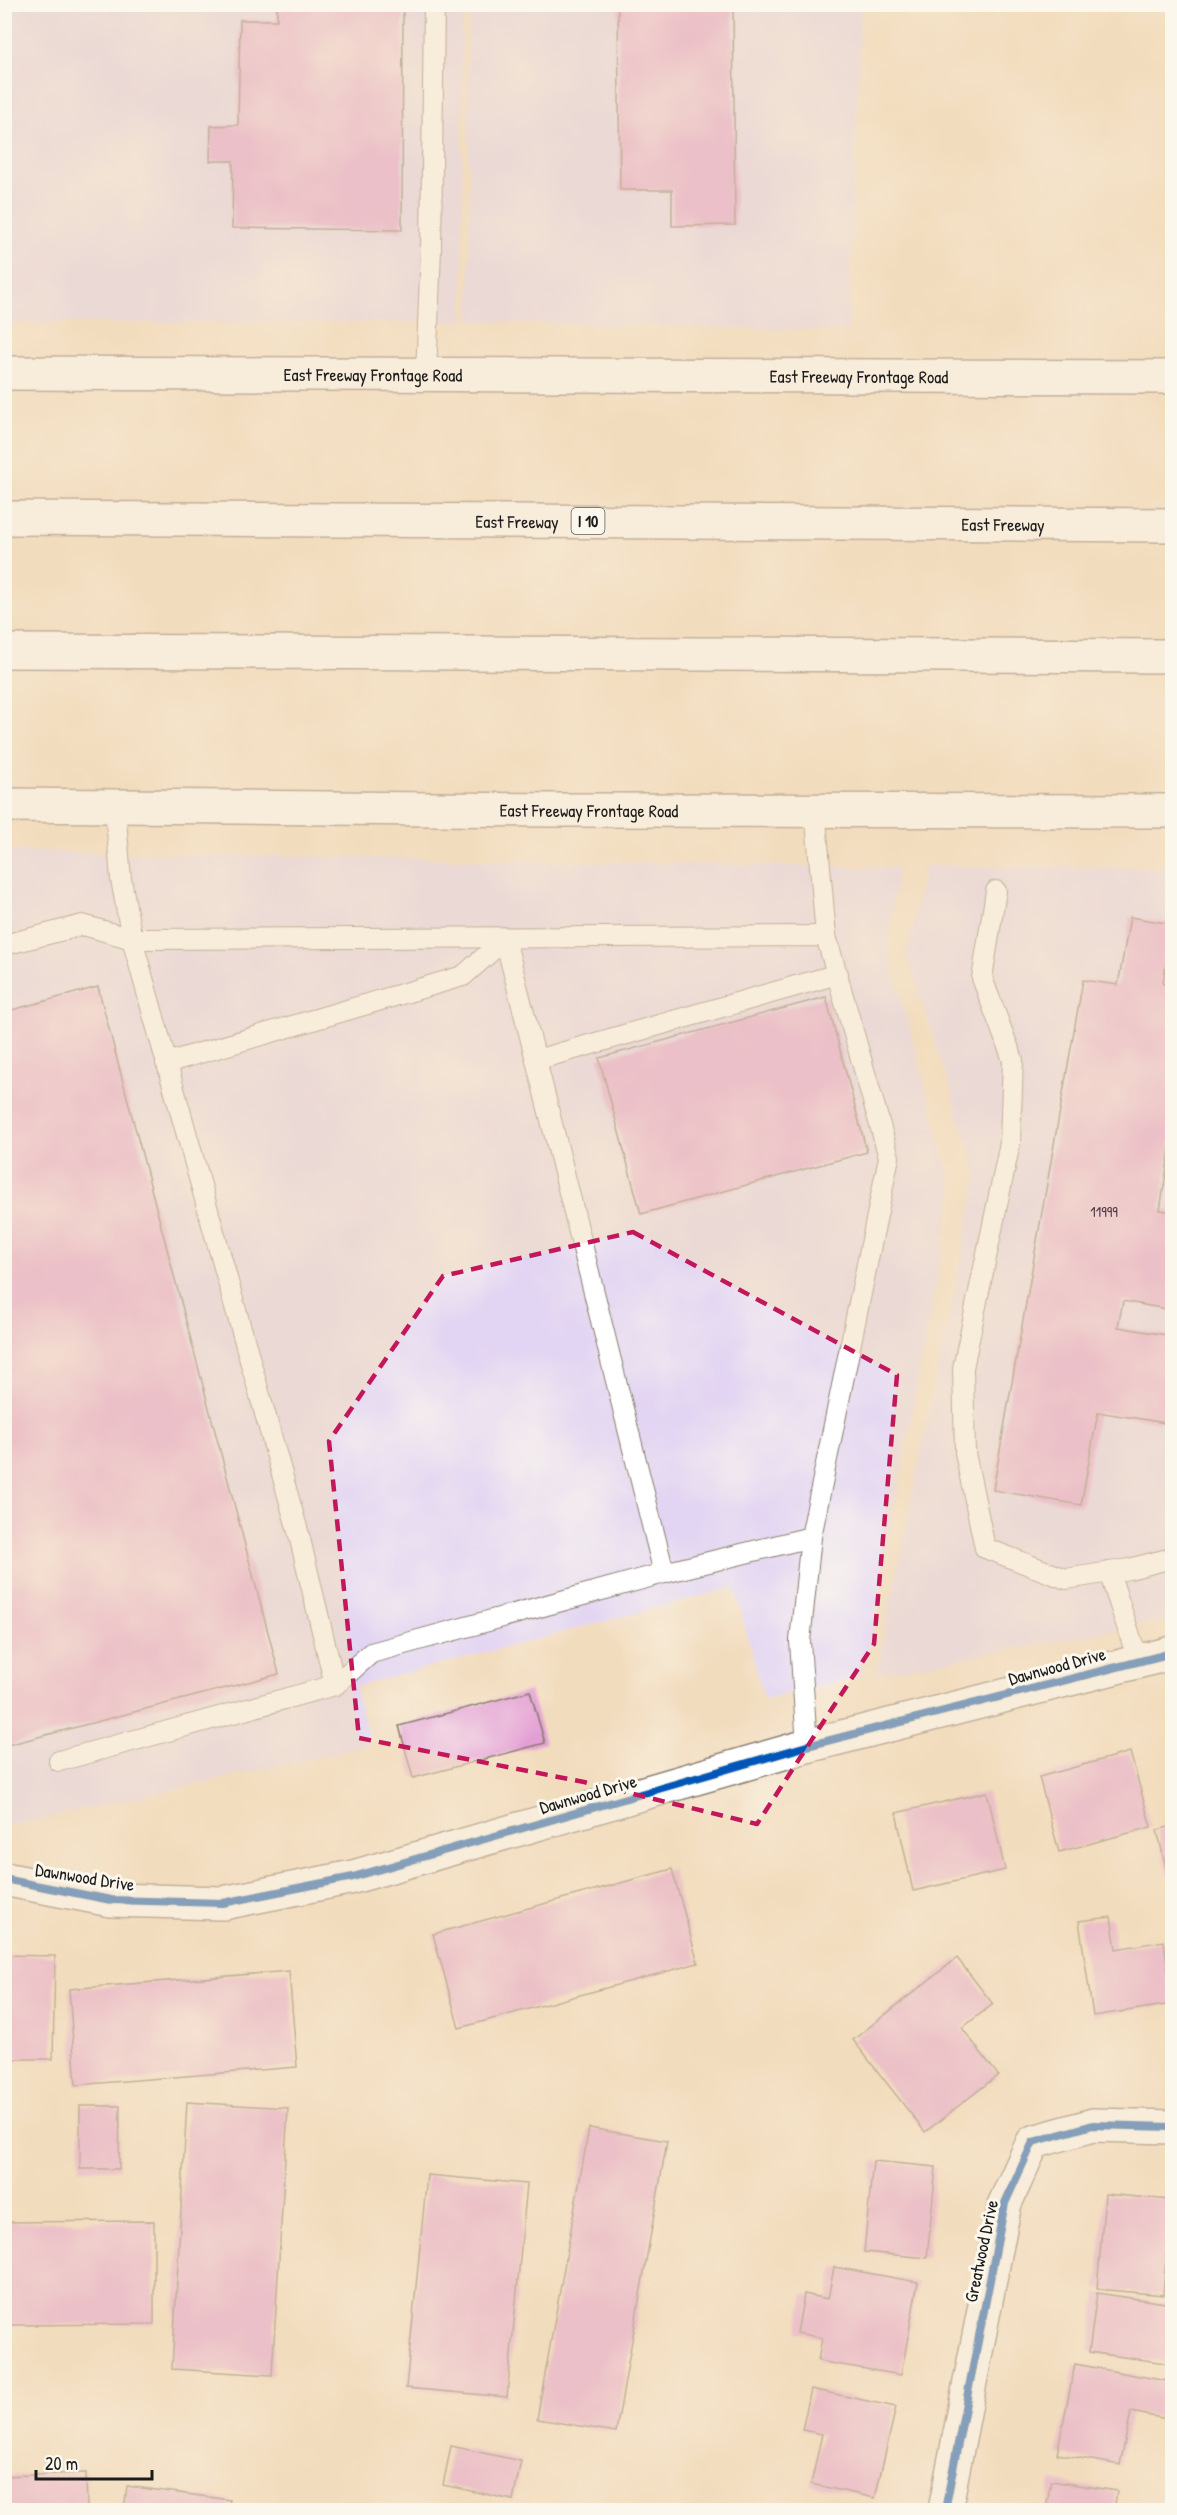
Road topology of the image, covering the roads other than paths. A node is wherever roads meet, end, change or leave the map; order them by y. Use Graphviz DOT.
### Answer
graph roads {
  1 [pos="434,4"];
  2 [pos="4,373"];
  3 [pos="426,375"];
  4 [pos="1173,377"];
  5 [pos="4,518"];
  6 [pos="1173,525"];
  7 [pos="4,651"];
  8 [pos="1173,656"];
  9 [pos="4,805"];
  10 [pos="115,807"];
  11 [pos="815,809"];
  12 [pos="1173,811"];
  13 [pos="996,891"];
  14 [pos="826,936"];
  15 [pos="132,939"];
  16 [pos="505,939"];
  17 [pos="4,945"];
  18 [pos="838,974"];
  19 [pos="536,1060"];
  20 [pos="166,1063"];
  21 [pos="811,1537"];
  22 [pos="1173,1558"];
  23 [pos="1108,1572"];
  24 [pos="664,1573"];
  25 [pos="1173,1653"];
  26 [pos="1138,1660"];
  27 [pos="335,1685"];
  28 [pos="807,1746"];
  29 [pos="59,1761"];
  30 [pos="4,1879"];
  31 [pos="1173,2127"];
  32 [pos="945,2511"];
  1 -- 3 [label="lane"];
  2 -- 3 [label="main road, East Freeway Frontage Road"];
  3 -- 4 [label="main road, East Freeway Frontage Road"];
  5 -- 6 [label="main road, East Freeway / I 10"];
  7 -- 8 [label="main road"];
  9 -- 10 [label="main road, East Freeway Frontage Road"];
  10 -- 11 [label="main road, East Freeway Frontage Road"];
  10 -- 15 [label="lane"];
  11 -- 12 [label="main road, East Freeway Frontage Road"];
  11 -- 14 [label="lane"];
  13 -- 23 [label="lane"];
  14 -- 16 [label="lane"];
  14 -- 18 [label="lane"];
  15 -- 16 [label="lane"];
  15 -- 17 [label="lane"];
  15 -- 20 [label="lane"];
  16 -- 19 [label="lane"];
  16 -- 20 [label="lane"];
  18 -- 19 [label="lane"];
  18 -- 21 [label="lane"];
  19 -- 24 [label="lane"];
  20 -- 27 [label="lane"];
  21 -- 24 [label="lane"];
  21 -- 28 [label="lane"];
  22 -- 23 [label="lane"];
  23 -- 26 [label="lane"];
  24 -- 27 [label="lane"];
  25 -- 26 [label="main road, Dawnwood Drive"];
  26 -- 28 [label="main road, Dawnwood Drive"];
  27 -- 29 [label="lane"];
  28 -- 30 [label="main road, Dawnwood Drive"];
  31 -- 32 [label="main road, Greatwood Drive"];
}
